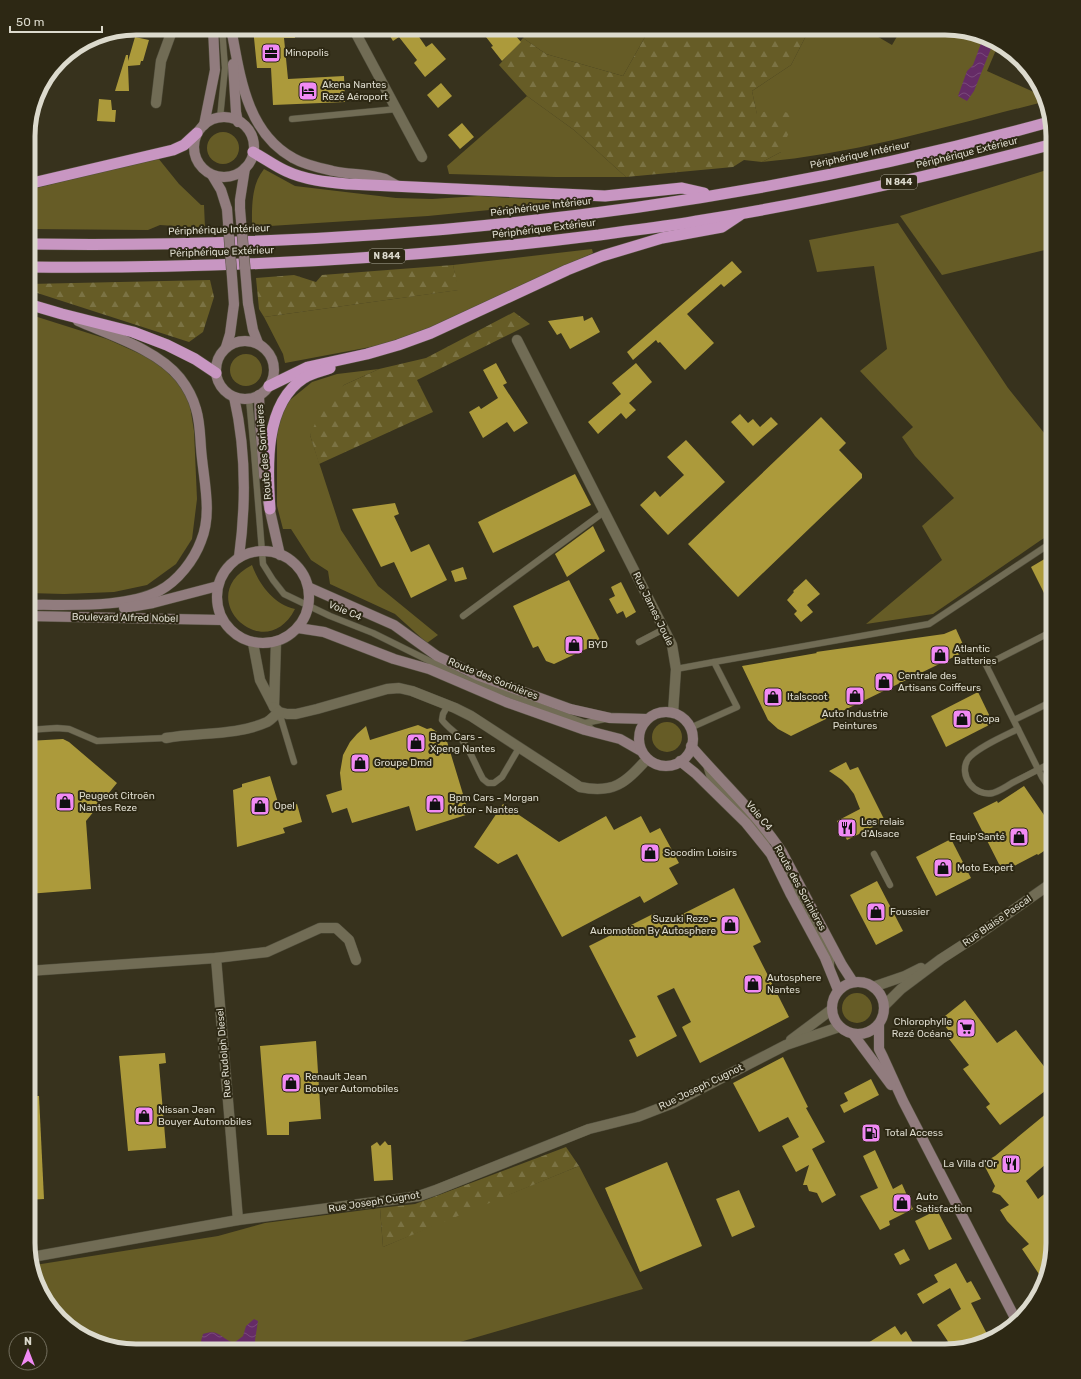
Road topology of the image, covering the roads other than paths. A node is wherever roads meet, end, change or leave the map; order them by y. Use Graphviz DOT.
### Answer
graph roads {
  1 [pos="170,35"];
  2 [pos="213,35"];
  3 [pos="223,35"];
  4 [pos="231,35"];
  5 [pos="232,35"];
  6 [pos="357,35"];
  7 [pos="156,103"];
  8 [pos="397,109"];
  9 [pos="220,118"];
  10 [pos="292,119"];
  11 [pos="238,122"];
  12 [pos="1045,123"];
  13 [pos="201,129"];
  14 [pos="1046,146"];
  15 [pos="253,152"];
  16 [pos="422,157"];
  17 [pos="245,168"];
  18 [pos="212,175"];
  19 [pos="35,182"];
  20 [pos="398,186"];
  21 [pos="711,195"];
  22 [pos="744,213"];
  23 [pos="35,244"];
  24 [pos="35,267"];
  25 [pos="35,306"];
  26 [pos="62,314"];
  27 [pos="517,340"];
  28 [pos="258,343"];
  29 [pos="226,348"];
  30 [pos="346,359"];
  31 [pos="216,373"];
  32 [pos="269,386"];
  33 [pos="259,395"];
  34 [pos="234,397"];
  35 [pos="249,399"];
  36 [pos="270,509"];
  37 [pos="604,512"];
  38 [pos="1045,547"];
  39 [pos="262,551"];
  40 [pos="280,555"];
  41 [pos="239,557"];
  42 [pos="218,586"];
  43 [pos="308,587"];
  44 [pos="35,605"];
  45 [pos="308,605"];
  46 [pos="35,609"];
  47 [pos="35,616"];
  48 [pos="463,616"];
  49 [pos="222,620"];
  50 [pos="298,628"];
  51 [pos="664,629"];
  52 [pos="1045,635"];
  53 [pos="276,642"];
  54 [pos="639,642"];
  55 [pos="253,643"];
  56 [pos="714,662"];
  57 [pos="676,669"];
  58 [pos="1046,704"];
  59 [pos="448,705"];
  60 [pos="276,709"];
  61 [pos="673,712"];
  62 [pos="610,718"];
  63 [pos="646,720"];
  64 [pos="1014,720"];
  65 [pos="585,723"];
  66 [pos="690,728"];
  67 [pos="1018,729"];
  68 [pos="35,730"];
  69 [pos="595,733"];
  70 [pos="166,738"];
  71 [pos="691,746"];
  72 [pos="519,748"];
  73 [pos="644,755"];
  74 [pos="294,762"];
  75 [pos="680,762"];
  76 [pos="705,762"];
  77 [pos="1046,766"];
  78 [pos="1038,770"];
  79 [pos="695,773"];
  80 [pos="710,778"];
  81 [pos="1046,782"];
  82 [pos="874,854"];
  83 [pos="890,885"];
  84 [pos="1046,887"];
  85 [pos="831,957"];
  86 [pos="216,958"];
  87 [pos="941,959"];
  88 [pos="356,960"];
  89 [pos="842,965"];
  90 [pos="35,971"];
  91 [pos="832,971"];
  92 [pos="853,982"];
  93 [pos="873,987"];
  94 [pos="838,990"];
  95 [pos="884,1006"];
  96 [pos="831,1010"];
  97 [pos="879,1024"];
  98 [pos="839,1027"];
  99 [pos="853,1034"];
  100 [pos="786,1045"];
  101 [pos="903,1101"];
  102 [pos="238,1220"];
  103 [pos="36,1256"];
  104 [pos="1014,1317"];
  1 -- 7 [label="street"];
  2 -- 13 [label="main road"];
  3 -- 9 [label="lane"];
  4 -- 11 [label="main road"];
  5 -- 20 [label="main road"];
  6 -- 8 [label="street"];
  8 -- 10 [label="lane"];
  8 -- 16 [label="street"];
  9 -- 11 [label="main road"];
  9 -- 13 [label="main road"];
  11 -- 15 [label="main road"];
  12 -- 21 [label="highway, Périphérique Intérieur / N 844"];
  13 -- 18 [label="main road"];
  13 -- 19 [label="highway"];
  14 -- 22 [label="highway, Périphérique Extérieur / N 844"];
  15 -- 17 [label="main road"];
  15 -- 20 [label="highway"];
  17 -- 18 [label="main road"];
  17 -- 28 [label="main road, bridge"];
  18 -- 29 [label="main road, bridge"];
  20 -- 21 [label="highway"];
  21 -- 23 [label="highway, Périphérique Intérieur / N 844"];
  22 -- 24 [label="highway, Périphérique Extérieur / N 844"];
  22 -- 30 [label="highway"];
  25 -- 26 [label="highway"];
  26 -- 31 [label="highway"];
  26 -- 44 [label="main road"];
  27 -- 37 [label="street, Rue James Joule"];
  28 -- 29 [label="main road"];
  28 -- 32 [label="main road"];
  29 -- 31 [label="main road"];
  30 -- 32 [label="highway"];
  30 -- 36 [label="highway"];
  31 -- 34 [label="main road"];
  32 -- 33 [label="main road"];
  33 -- 35 [label="main road"];
  33 -- 36 [label="main road, Route des Sorinières"];
  34 -- 35 [label="main road"];
  34 -- 41 [label="main road"];
  35 -- 39 [label="lane, Voie C4"];
  36 -- 40 [label="main road, Route des Sorinières"];
  37 -- 48 [label="lane"];
  37 -- 51 [label="street, Rue James Joule"];
  38 -- 56 [label="lane"];
  39 -- 40 [label="main road"];
  39 -- 41 [label="main road"];
  39 -- 45 [label="lane, Voie C4"];
  40 -- 43 [label="main road"];
  41 -- 42 [label="main road"];
  42 -- 46 [label="main road, Boulevard Alfred Nobel"];
  42 -- 49 [label="main road"];
  43 -- 45 [label="main road"];
  43 -- 62 [label="main road, Route des Sorinières"];
  45 -- 50 [label="main road"];
  45 -- 65 [label="lane, Voie C4"];
  47 -- 49 [label="main road, Boulevard Alfred Nobel"];
  49 -- 55 [label="main road"];
  50 -- 53 [label="main road"];
  50 -- 69 [label="main road, Route des Sorinières"];
  51 -- 54 [label="lane"];
  51 -- 57 [label="street, Rue James Joule"];
  52 -- 64 [label="lane"];
  53 -- 55 [label="main road"];
  53 -- 60 [label="street"];
  55 -- 60 [label="street"];
  56 -- 57 [label="lane"];
  56 -- 66 [label="lane"];
  57 -- 61 [label="street, Rue James Joule"];
  58 -- 64 [label="lane"];
  59 -- 60 [label="street"];
  59 -- 72 [label="street"];
  59 -- 72 [label="lane"];
  60 -- 70 [label="street"];
  60 -- 74 [label="lane"];
  61 -- 63 [label="main road, Route des Sorinières"];
  61 -- 66 [label="main road"];
  62 -- 63 [label="main road, Route des Sorinières"];
  62 -- 65 [label="lane"];
  63 -- 73 [label="main road"];
  64 -- 67 [label="lane"];
  65 -- 69 [label="lane, Voie C4"];
  66 -- 71 [label="main road"];
  67 -- 78 [label="lane"];
  67 -- 78 [label="lane"];
  68 -- 70 [label="lane"];
  69 -- 73 [label="main road, Route des Sorinières"];
  71 -- 75 [label="main road"];
  71 -- 76 [label="main road, Route des Sorinières"];
  72 -- 73 [label="street"];
  73 -- 75 [label="main road, Route des Sorinières"];
  75 -- 79 [label="main road, Route des Sorinières"];
  76 -- 80 [label="lane, Voie C4"];
  76 -- 89 [label="main road, Route des Sorinières"];
  77 -- 78 [label="lane"];
  78 -- 81 [label="lane"];
  79 -- 80 [label="lane, Voie C4"];
  79 -- 91 [label="main road, Route des Sorinières"];
  80 -- 85 [label="lane, Voie C4"];
  82 -- 83 [label="lane"];
  84 -- 87 [label="street, Rue Blaise Pascal"];
  85 -- 89 [label="lane, Voie C4"];
  85 -- 91 [label="lane, Voie C4"];
  86 -- 88 [label="street"];
  86 -- 90 [label="street"];
  86 -- 102 [label="street, Rue Rudolph Diesel"];
  87 -- 93 [label="street, Rue Blaise Pascal"];
  87 -- 95 [label="street, Rue Blaise Pascal"];
  89 -- 92 [label="main road, Route des Sorinières"];
  91 -- 94 [label="main road, Route des Sorinières"];
  92 -- 93 [label="main road"];
  92 -- 94 [label="main road"];
  93 -- 95 [label="main road"];
  94 -- 96 [label="main road"];
  95 -- 97 [label="main road"];
  96 -- 98 [label="main road"];
  96 -- 100 [label="street, Rue Joseph Cugnot"];
  97 -- 99 [label="main road"];
  97 -- 101 [label="main road"];
  98 -- 99 [label="main road"];
  98 -- 100 [label="street, Rue Joseph Cugnot"];
  99 -- 101 [label="main road"];
  100 -- 102 [label="street, Rue Joseph Cugnot"];
  101 -- 104 [label="main road"];
  102 -- 103 [label="street, Rue Joseph Cugnot"];
}
